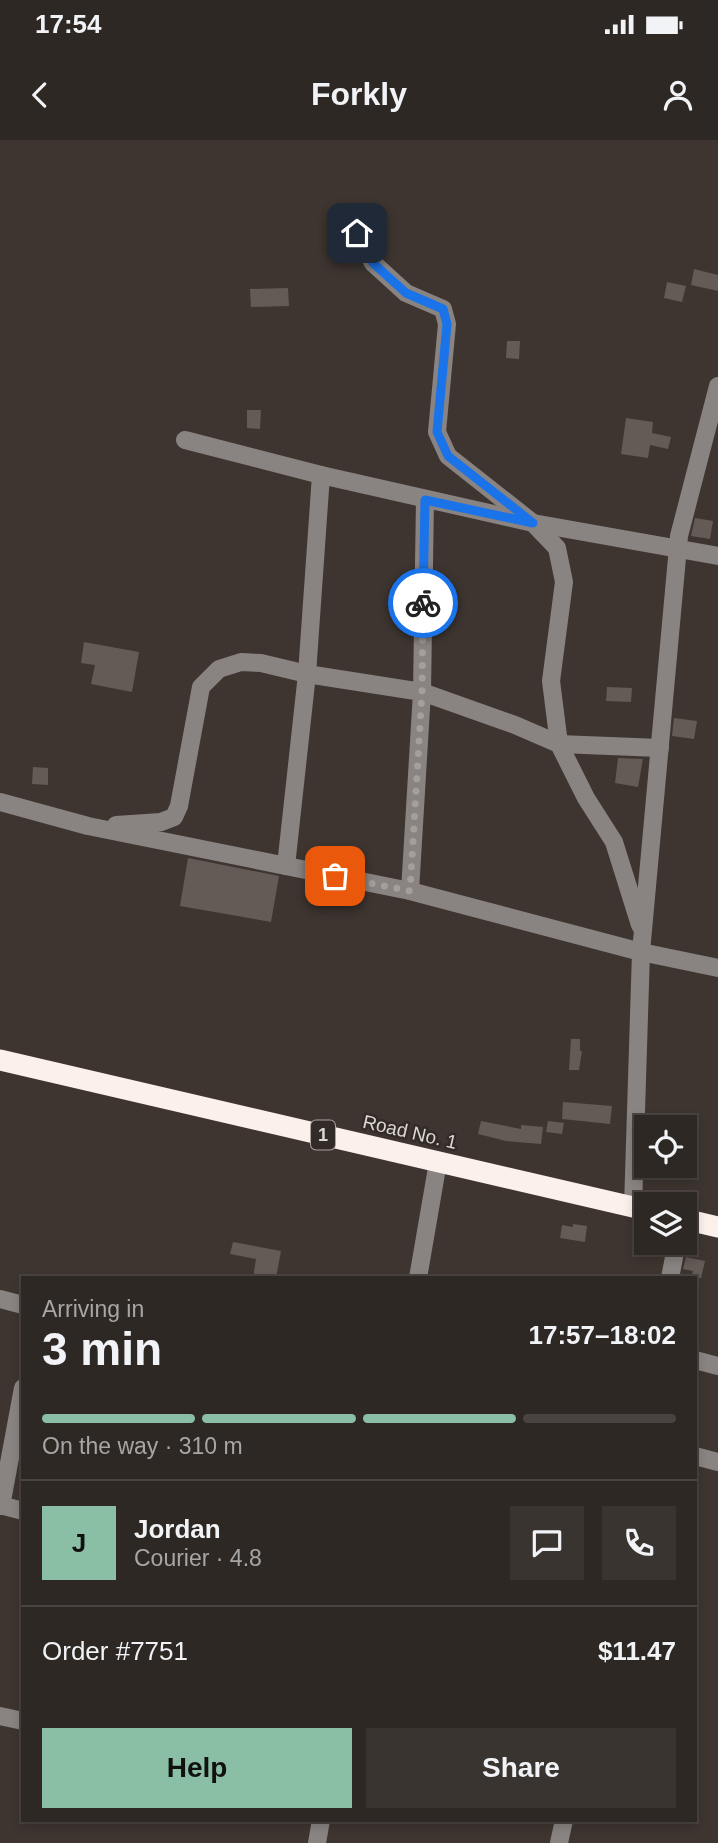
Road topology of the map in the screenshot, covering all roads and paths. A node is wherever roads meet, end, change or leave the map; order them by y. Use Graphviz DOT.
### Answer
graph roads {
  1 [pos="357,233"];
  2 [pos="718,386"];
  3 [pos="186,440"];
  4 [pos="321,475"];
  5 [pos="425,500"];
  6 [pos="533,523"];
  7 [pos="678,548"];
  8 [pos="718,556"];
  9 [pos="307,674"];
  10 [pos="422,692"];
  11 [pos="559,744"];
  12 [pos="660,748"];
  13 [pos="0,802"];
  14 [pos="88,826"];
  15 [pos="286,866"];
  16 [pos="410,891"];
  17 [pos="642,932"];
  18 [pos="641,952"];
  19 [pos="718,968"];
  20 [pos="0,1060"];
  21 [pos="438,1162"];
  22 [pos="639,1192"];
  23 [pos="634,1208"];
  24 [pos="697,1222"];
  25 [pos="718,1227"];
  26 [pos="674,1255"];
  27 [pos="418,1276"];
  28 [pos="670,1276"];
  29 [pos="0,1299"];
  30 [pos="21,1304"];
  31 [pos="697,1361"];
  32 [pos="718,1366"];
  33 [pos="21,1399"];
  34 [pos="697,1457"];
  35 [pos="718,1462"];
  36 [pos="1,1506"];
  37 [pos="21,1511"];
  38 [pos="0,1716"];
  39 [pos="21,1721"];
  40 [pos="321,1822"];
  41 [pos="564,1822"];
  42 [pos="317,1843"];
  43 [pos="559,1843"];
  1 -- 6 [label="street"];
  2 -- 7 [label="street"];
  3 -- 4 [label="street"];
  4 -- 5 [label="street"];
  4 -- 9 [label="street"];
  5 -- 6 [label="street"];
  5 -- 10 [label="street"];
  6 -- 7 [label="street"];
  6 -- 11 [label="street"];
  7 -- 8 [label="street"];
  7 -- 12 [label="street"];
  9 -- 10 [label="street"];
  9 -- 14 [label="street"];
  9 -- 15 [label="street"];
  10 -- 11 [label="street"];
  10 -- 16 [label="street"];
  11 -- 12 [label="street"];
  11 -- 17 [label="street"];
  12 -- 17 [label="street"];
  13 -- 14 [label="street"];
  14 -- 15 [label="street"];
  15 -- 16 [label="street"];
  16 -- 18 [label="street"];
  17 -- 18 [label="street"];
  18 -- 19 [label="street"];
  18 -- 22 [label="street"];
  20 -- 21 [label="highway, Road No. 1 / 1"];
  21 -- 23 [label="highway, Road No. 1 / 1"];
  21 -- 27 [label="street"];
  24 -- 25 [label="highway"];
  26 -- 28 [label="street"];
  29 -- 30 [label="street"];
  31 -- 32 [label="street"];
  33 -- 36 [label="street"];
  34 -- 35 [label="street"];
  36 -- 37 [label="street"];
  38 -- 39 [label="street"];
  40 -- 42 [label="street"];
  41 -- 43 [label="street"];
}
